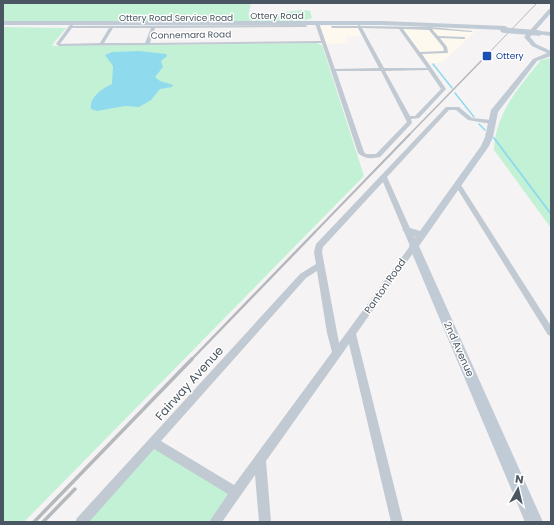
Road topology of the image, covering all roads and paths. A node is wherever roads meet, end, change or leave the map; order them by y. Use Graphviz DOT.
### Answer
graph roads {
  1 [pos="551,10"];
  2 [pos="548,17"];
  3 [pos="29,23"];
  4 [pos="3,24"];
  5 [pos="318,24"];
  6 [pos="73,26"];
  7 [pos="154,26"];
  8 [pos="306,26"];
  9 [pos="359,26"];
  10 [pos="112,27"];
  11 [pos="332,27"];
  12 [pos="400,27"];
  13 [pos="430,28"];
  14 [pos="472,30"];
  15 [pos="551,33"];
  16 [pos="437,37"];
  17 [pos="464,38"];
  18 [pos="324,42"];
  19 [pos="147,44"];
  20 [pos="101,45"];
  21 [pos="419,53"];
  22 [pos="550,54"];
  23 [pos="430,69"];
  24 [pos="333,70"];
  25 [pos="382,70"];
  26 [pos="409,118"];
  27 [pos="491,122"];
  28 [pos="384,177"];
  29 [pos="458,185"];
  30 [pos="406,230"];
  31 [pos="423,234"];
  32 [pos="414,246"];
  33 [pos="320,265"];
  34 [pos="551,333"];
  35 [pos="351,334"];
  36 [pos="337,352"];
  37 [pos="153,442"];
  38 [pos="260,460"];
  39 [pos="236,493"];
  40 [pos="81,522"];
  41 [pos="215,522"];
  42 [pos="264,522"];
  43 [pos="397,522"];
  44 [pos="534,522"];
  1 -- 2 [label="main road"];
  2 -- 22 [label="main road"];
  3 -- 4 [label="main road, Ottery Road"];
  3 -- 5 [label="main road, Ottery Road"];
  3 -- 6 [label="street, Ottery Road Service Road"];
  4 -- 6 [label="main road, Ottery Road"];
  5 -- 6 [label="main road, Ottery Road"];
  5 -- 15 [label="main road, Ottery Road, bridge"];
  5 -- 18 [label="street"];
  6 -- 10 [label="street, Ottery Road Service Road"];
  6 -- 20 [label="street, Connemara Road"];
  7 -- 8 [label="street, Ottery Road Service Road"];
  7 -- 10 [label="street, Ottery Road Service Road"];
  7 -- 19 [label="street"];
  9 -- 11 [label="street"];
  9 -- 12 [label="street"];
  9 -- 25 [label="street"];
  10 -- 20 [label="street"];
  12 -- 13 [label="street"];
  12 -- 21 [label="street"];
  13 -- 14 [label="street"];
  13 -- 16 [label="street"];
  16 -- 17 [label="street"];
  16 -- 21 [label="street"];
  18 -- 19 [label="street, Connemara Road"];
  18 -- 24 [label="street"];
  19 -- 20 [label="street, Connemara Road"];
  21 -- 23 [label="street"];
  22 -- 27 [label="main road, Panton Road"];
  23 -- 25 [label="street"];
  23 -- 26 [label="street"];
  24 -- 25 [label="street"];
  24 -- 26 [label="street"];
  25 -- 26 [label="street"];
  27 -- 28 [label="street"];
  27 -- 29 [label="main road, Panton Road"];
  28 -- 30 [label="street, 2nd Avenue"];
  28 -- 33 [label="street"];
  29 -- 31 [label="main road, Panton Road"];
  29 -- 34 [label="street"];
  30 -- 31 [label="main road"];
  30 -- 32 [label="street, 2nd Avenue"];
  31 -- 32 [label="main road, Panton Road"];
  32 -- 35 [label="street, Panton Road"];
  32 -- 44 [label="main road, 2nd Avenue"];
  33 -- 36 [label="street"];
  33 -- 37 [label="street, Fairway Avenue"];
  35 -- 36 [label="street, Panton Road"];
  35 -- 43 [label="street"];
  36 -- 38 [label="street, Panton Road"];
  37 -- 39 [label="street"];
  37 -- 40 [label="street, Fairway Avenue"];
  38 -- 39 [label="street, Panton Road"];
  38 -- 42 [label="street"];
  39 -- 41 [label="street, Panton Road"];
}
